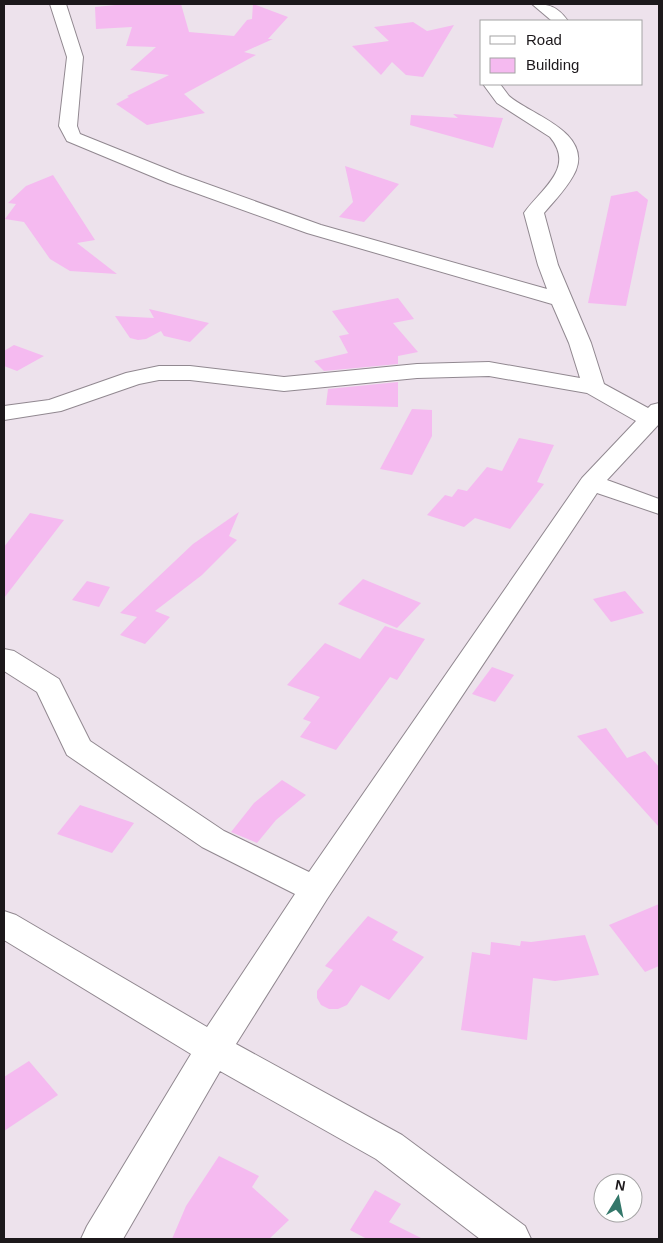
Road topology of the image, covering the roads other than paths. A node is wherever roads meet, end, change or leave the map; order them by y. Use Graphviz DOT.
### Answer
graph roads {
  1 [pos="58,4"];
  2 [pos="539,4"];
  3 [pos="560,20"];
  4 [pos="492,85"];
  5 [pos="561,300"];
  6 [pos="594,387"];
  7 [pos="4,413"];
  8 [pos="655,414"];
  9 [pos="591,483"];
  10 [pos="659,507"];
  11 [pos="4,658"];
  12 [pos="315,890"];
  13 [pos="4,924"];
  14 [pos="213,1050"];
  15 [pos="101,1239"];
  16 [pos="511,1239"];
  1 -- 5 [label="street"];
  2 -- 3 [label="street"];
  4 -- 5 [label="street"];
  5 -- 6 [label="street"];
  6 -- 7 [label="street"];
  6 -- 8 [label="street"];
  8 -- 9 [label="street"];
  9 -- 10 [label="street"];
  9 -- 12 [label="street"];
  11 -- 12 [label="street"];
  12 -- 14 [label="street"];
  13 -- 14 [label="street"];
  14 -- 15 [label="street"];
  14 -- 16 [label="street"];
}
